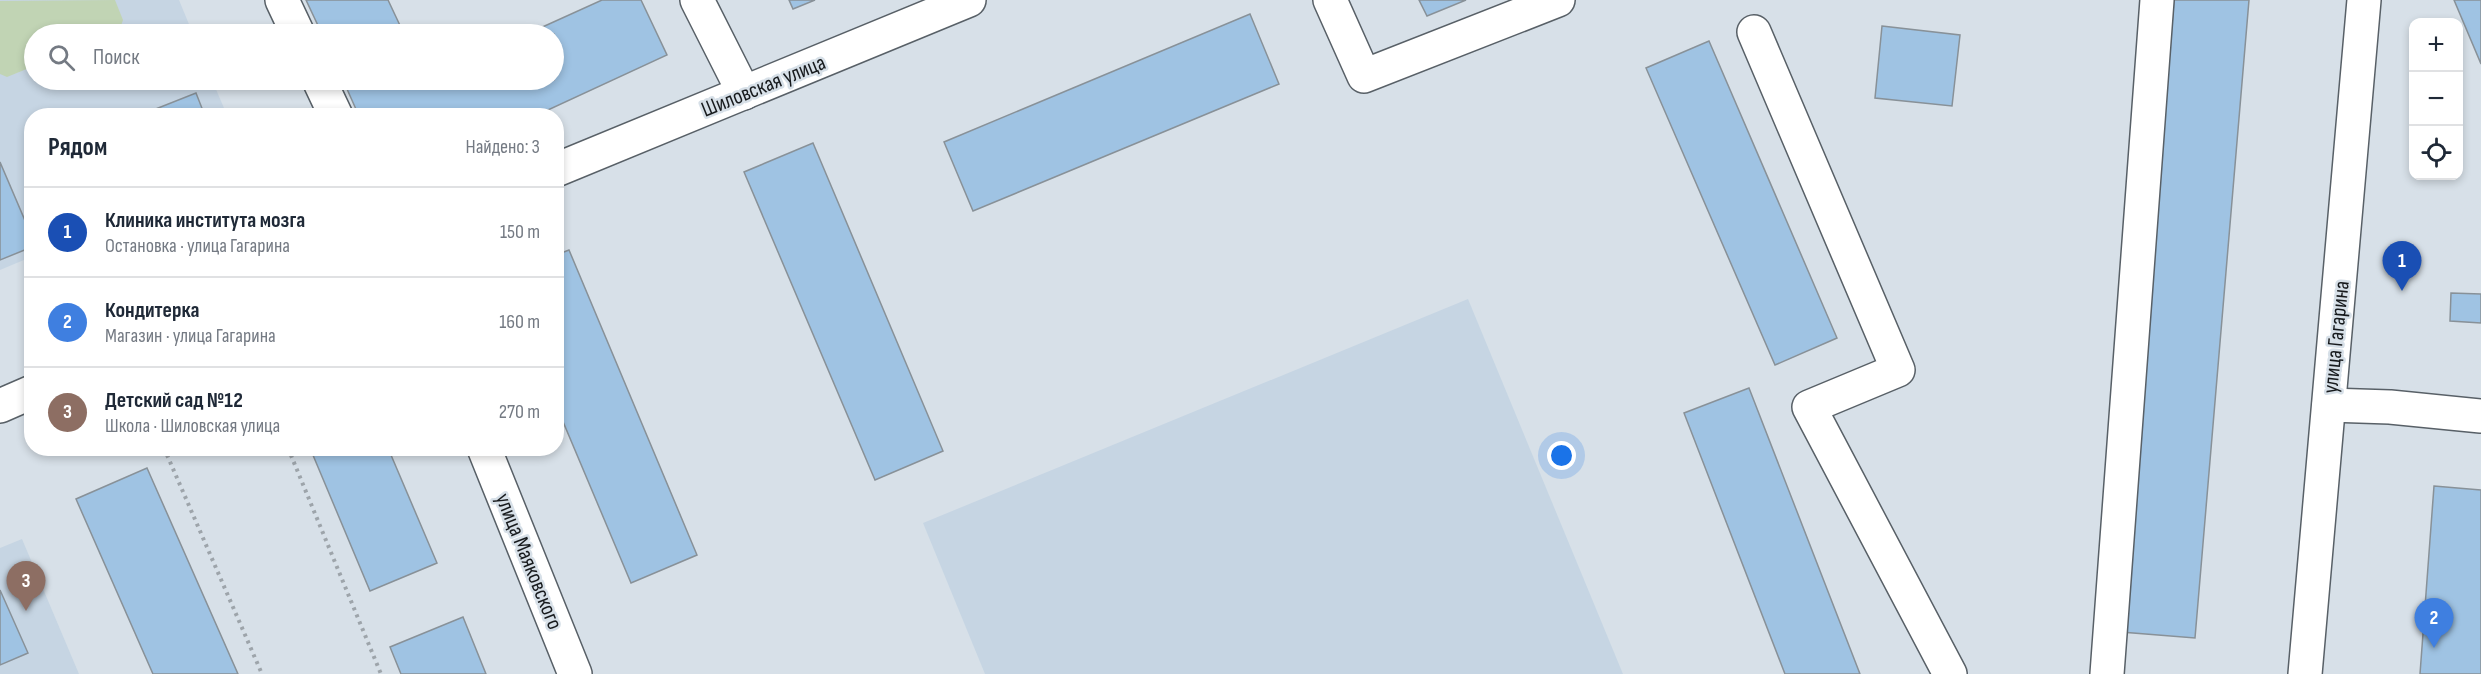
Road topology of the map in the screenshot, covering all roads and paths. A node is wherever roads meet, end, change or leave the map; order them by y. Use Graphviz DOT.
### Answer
graph roads {
  1 [pos="282,0"];
  2 [pos="697,0"];
  3 [pos="969,0"];
  4 [pos="1330,0"];
  5 [pos="1558,0"];
  6 [pos="2157,0"];
  7 [pos="2364,0"];
  8 [pos="293,24"];
  9 [pos="1754,32"];
  10 [pos="324,90"];
  11 [pos="744,93"];
  12 [pos="332,108"];
  13 [pos="564,167"];
  14 [pos="24,396"];
  15 [pos="2328,405"];
  16 [pos="0,406"];
  17 [pos="2481,416"];
  18 [pos="167,456"];
  19 [pos="291,456"];
  20 [pos="487,456"];
  21 [pos="262,674"];
  22 [pos="381,674"];
  23 [pos="575,674"];
  24 [pos="1950,674"];
  25 [pos="2106,674"];
  26 [pos="2305,674"];
  1 -- 8 [label="street"];
  2 -- 11 [label="street"];
  3 -- 11 [label="street, Шиловская улица"];
  4 -- 5 [label="street"];
  6 -- 25 [label="street"];
  7 -- 15 [label="street, улица Гагарина"];
  9 -- 24 [label="street"];
  10 -- 12 [label="street"];
  11 -- 13 [label="street, Шиловская улица"];
  14 -- 16 [label="street"];
  15 -- 17 [label="street"];
  15 -- 26 [label="street, улица Гагарина"];
  18 -- 21 [label="path"];
  19 -- 22 [label="path"];
  20 -- 23 [label="street, улица Маяковского"];
}
